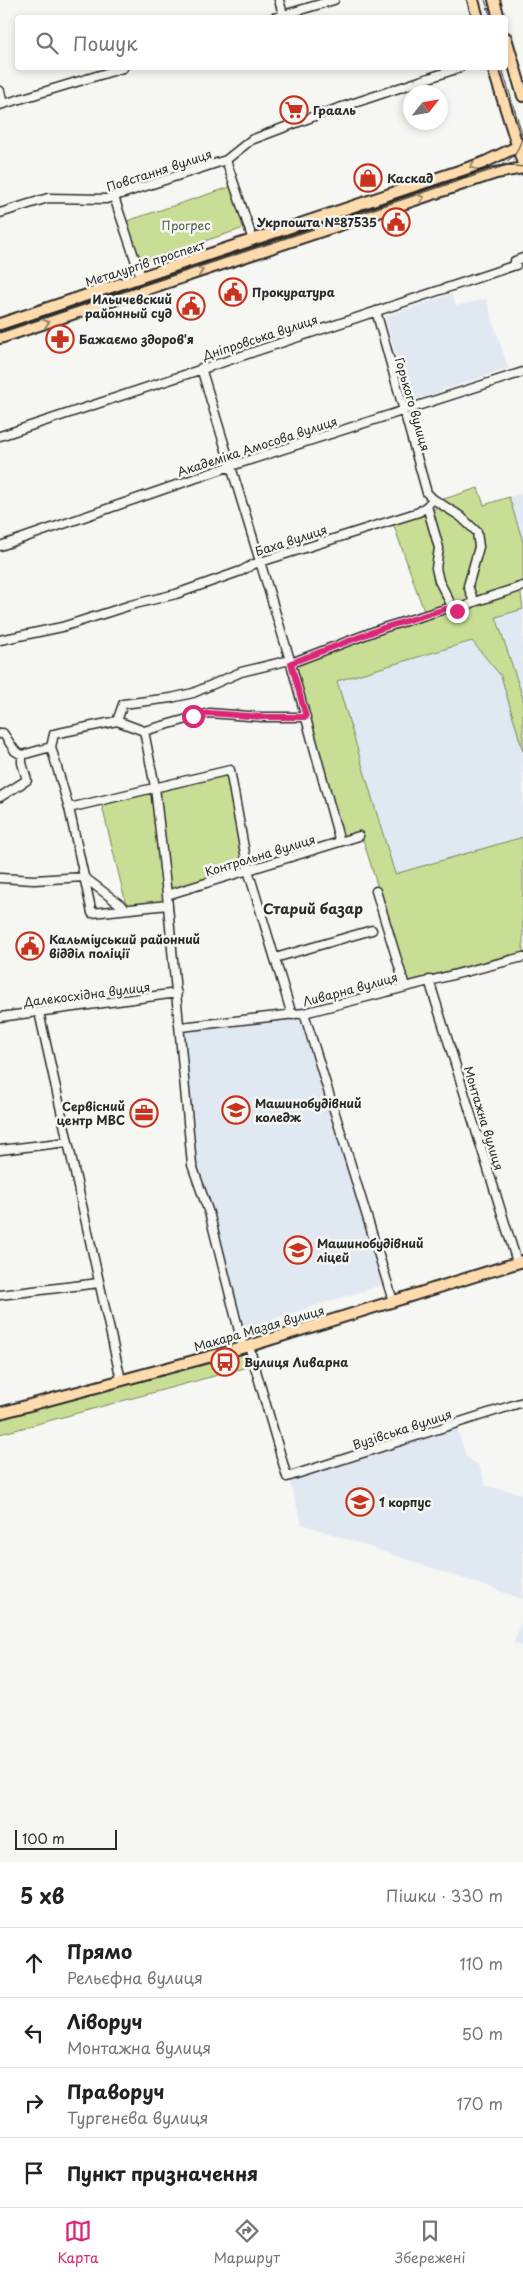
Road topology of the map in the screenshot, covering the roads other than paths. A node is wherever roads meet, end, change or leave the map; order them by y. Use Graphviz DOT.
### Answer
graph roads {
  1 [pos="279,0"];
  2 [pos="334,0"];
  3 [pos="473,0"];
  4 [pos="494,0"];
  5 [pos="283,14"];
  6 [pos="477,15"];
  7 [pos="498,15"];
  8 [pos="508,45"];
  9 [pos="116,70"];
  10 [pos="453,70"];
  11 [pos="494,70"];
  12 [pos="0,91"];
  13 [pos="523,96"];
  14 [pos="2,104"];
  15 [pos="520,145"];
  16 [pos="226,160"];
  17 [pos="523,166"];
  18 [pos="114,197"];
  19 [pos="0,213"];
  20 [pos="253,240"];
  21 [pos="257,253"];
  22 [pos="523,258"];
  23 [pos="141,277"];
  24 [pos="146,290"];
  25 [pos="376,311"];
  26 [pos="0,324"];
  27 [pos="0,338"];
  28 [pos="201,368"];
  29 [pos="523,372"];
  30 [pos="403,410"];
  31 [pos="0,436"];
  32 [pos="231,466"];
  33 [pos="432,499"];
  34 [pos="427,506"];
  35 [pos="0,546"];
  36 [pos="261,562"];
  37 [pos="523,586"];
  38 [pos="474,602"];
  39 [pos="453,608"];
  40 [pos="0,640"];
  41 [pos="291,661"];
  42 [pos="306,717"];
  43 [pos="117,721"];
  44 [pos="144,731"];
  45 [pos="0,734"];
  46 [pos="51,747"];
  47 [pos="22,755"];
  48 [pos="155,787"];
  49 [pos="0,797"];
  50 [pos="69,808"];
  51 [pos="359,836"];
  52 [pos="340,842"];
  53 [pos="248,870"];
  54 [pos="84,877"];
  55 [pos="0,878"];
  56 [pos="376,891"];
  57 [pos="167,895"];
  58 [pos="168,905"];
  59 [pos="126,909"];
  60 [pos="372,930"];
  61 [pos="523,957"];
  62 [pos="275,958"];
  63 [pos="429,980"];
  64 [pos="405,986"];
  65 [pos="177,993"];
  66 [pos="39,1012"];
  67 [pos="304,1013"];
  68 [pos="292,1015"];
  69 [pos="0,1017"];
  70 [pos="181,1027"];
  71 [pos="68,1142"];
  72 [pos="0,1150"];
  73 [pos="520,1262"];
  74 [pos="99,1283"];
  75 [pos="0,1294"];
  76 [pos="393,1301"];
  77 [pos="246,1346"];
  78 [pos="121,1380"];
  79 [pos="523,1402"];
  80 [pos="0,1413"];
  1 -- 5 [label="street"];
  2 -- 5 [label="street"];
  3 -- 6 [label="main road"];
  4 -- 7 [label="main road"];
  8 -- 13 [label="main road"];
  9 -- 14 [label="street"];
  10 -- 16 [label="street, Повстання вулиця"];
  11 -- 15 [label="main road"];
  12 -- 14 [label="street"];
  15 -- 17 [label="main road"];
  15 -- 20 [label="main road, Металургів проспект, one-way"];
  16 -- 18 [label="street, Повстання вулиця"];
  16 -- 20 [label="street"];
  21 -- 17 [label="main road, Металургів проспект, one-way"];
  18 -- 19 [label="street, Повстання вулиця"];
  18 -- 23 [label="street"];
  20 -- 21 [label="main road"];
  20 -- 23 [label="main road, Металургів проспект"];
  24 -- 21 [label="main road, Металургів проспект, one-way"];
  22 -- 25 [label="street, Дніпровська вулиця"];
  23 -- 24 [label="main road"];
  23 -- 26 [label="main road, Металургів проспект"];
  27 -- 24 [label="main road, Металургів проспект, one-way"];
  25 -- 28 [label="street, Дніпровська вулиця"];
  25 -- 30 [label="street, Горького вулиця"];
  28 -- 31 [label="street, Дніпровська вулиця"];
  28 -- 32 [label="street"];
  29 -- 30 [label="street, Академіка Амосова вулиця"];
  30 -- 32 [label="street, Академіка Амосова вулиця"];
  30 -- 33 [label="street, Горького вулиця"];
  32 -- 35 [label="street, Академіка Амосова вулиця"];
  32 -- 36 [label="street"];
  33 -- 34 [label="street, Баха вулиця"];
  33 -- 38 [label="street"];
  34 -- 36 [label="street, Баха вулиця"];
  34 -- 39 [label="street"];
  36 -- 40 [label="street, Баха вулиця"];
  36 -- 41 [label="street"];
  37 -- 38 [label="street"];
  38 -- 39 [label="street"];
  39 -- 41 [label="street"];
  41 -- 42 [label="street"];
  41 -- 43 [label="street"];
  42 -- 44 [label="street"];
  42 -- 52 [label="street"];
  43 -- 44 [label="street"];
  43 -- 46 [label="street"];
  44 -- 48 [label="street"];
  45 -- 47 [label="street"];
  46 -- 47 [label="street"];
  46 -- 50 [label="street"];
  47 -- 49 [label="street"];
  48 -- 50 [label="street"];
  48 -- 53 [label="street"];
  48 -- 57 [label="street"];
  50 -- 54 [label="street"];
  51 -- 52 [label="street, Контрольна вулиця"];
  52 -- 53 [label="street, Контрольна вулиця"];
  53 -- 57 [label="street, Контрольна вулиця"];
  53 -- 62 [label="street"];
  54 -- 55 [label="street"];
  54 -- 59 [label="street"];
  54 -- 59 [label="street"];
  56 -- 64 [label="street"];
  57 -- 58 [label="street"];
  58 -- 59 [label="street"];
  58 -- 65 [label="street"];
  60 -- 62 [label="street"];
  61 -- 63 [label="street, Ливарна вулиця"];
  62 -- 68 [label="street"];
  63 -- 64 [label="street, Ливарна вулиця"];
  63 -- 73 [label="street, Монтажна вулиця"];
  64 -- 67 [label="street, Ливарна вулиця"];
  65 -- 66 [label="street, Далекосхідна вулиця"];
  65 -- 70 [label="street"];
  66 -- 69 [label="street, Далекосхідна вулиця"];
  66 -- 71 [label="street"];
  67 -- 68 [label="street, Ливарна вулиця"];
  67 -- 76 [label="street"];
  68 -- 70 [label="street, Ливарна вулиця"];
  70 -- 77 [label="street"];
  71 -- 72 [label="street"];
  71 -- 74 [label="street"];
  73 -- 76 [label="main road, Макара Мазая вулиця"];
  74 -- 75 [label="street"];
  74 -- 78 [label="street"];
  76 -- 77 [label="main road, Макара Мазая вулиця"];
  77 -- 78 [label="main road, Макара Мазая вулиця"];
  77 -- 79 [label="street, Вузівська вулиця"];
  78 -- 80 [label="main road, Макара Мазая вулиця"];
}
